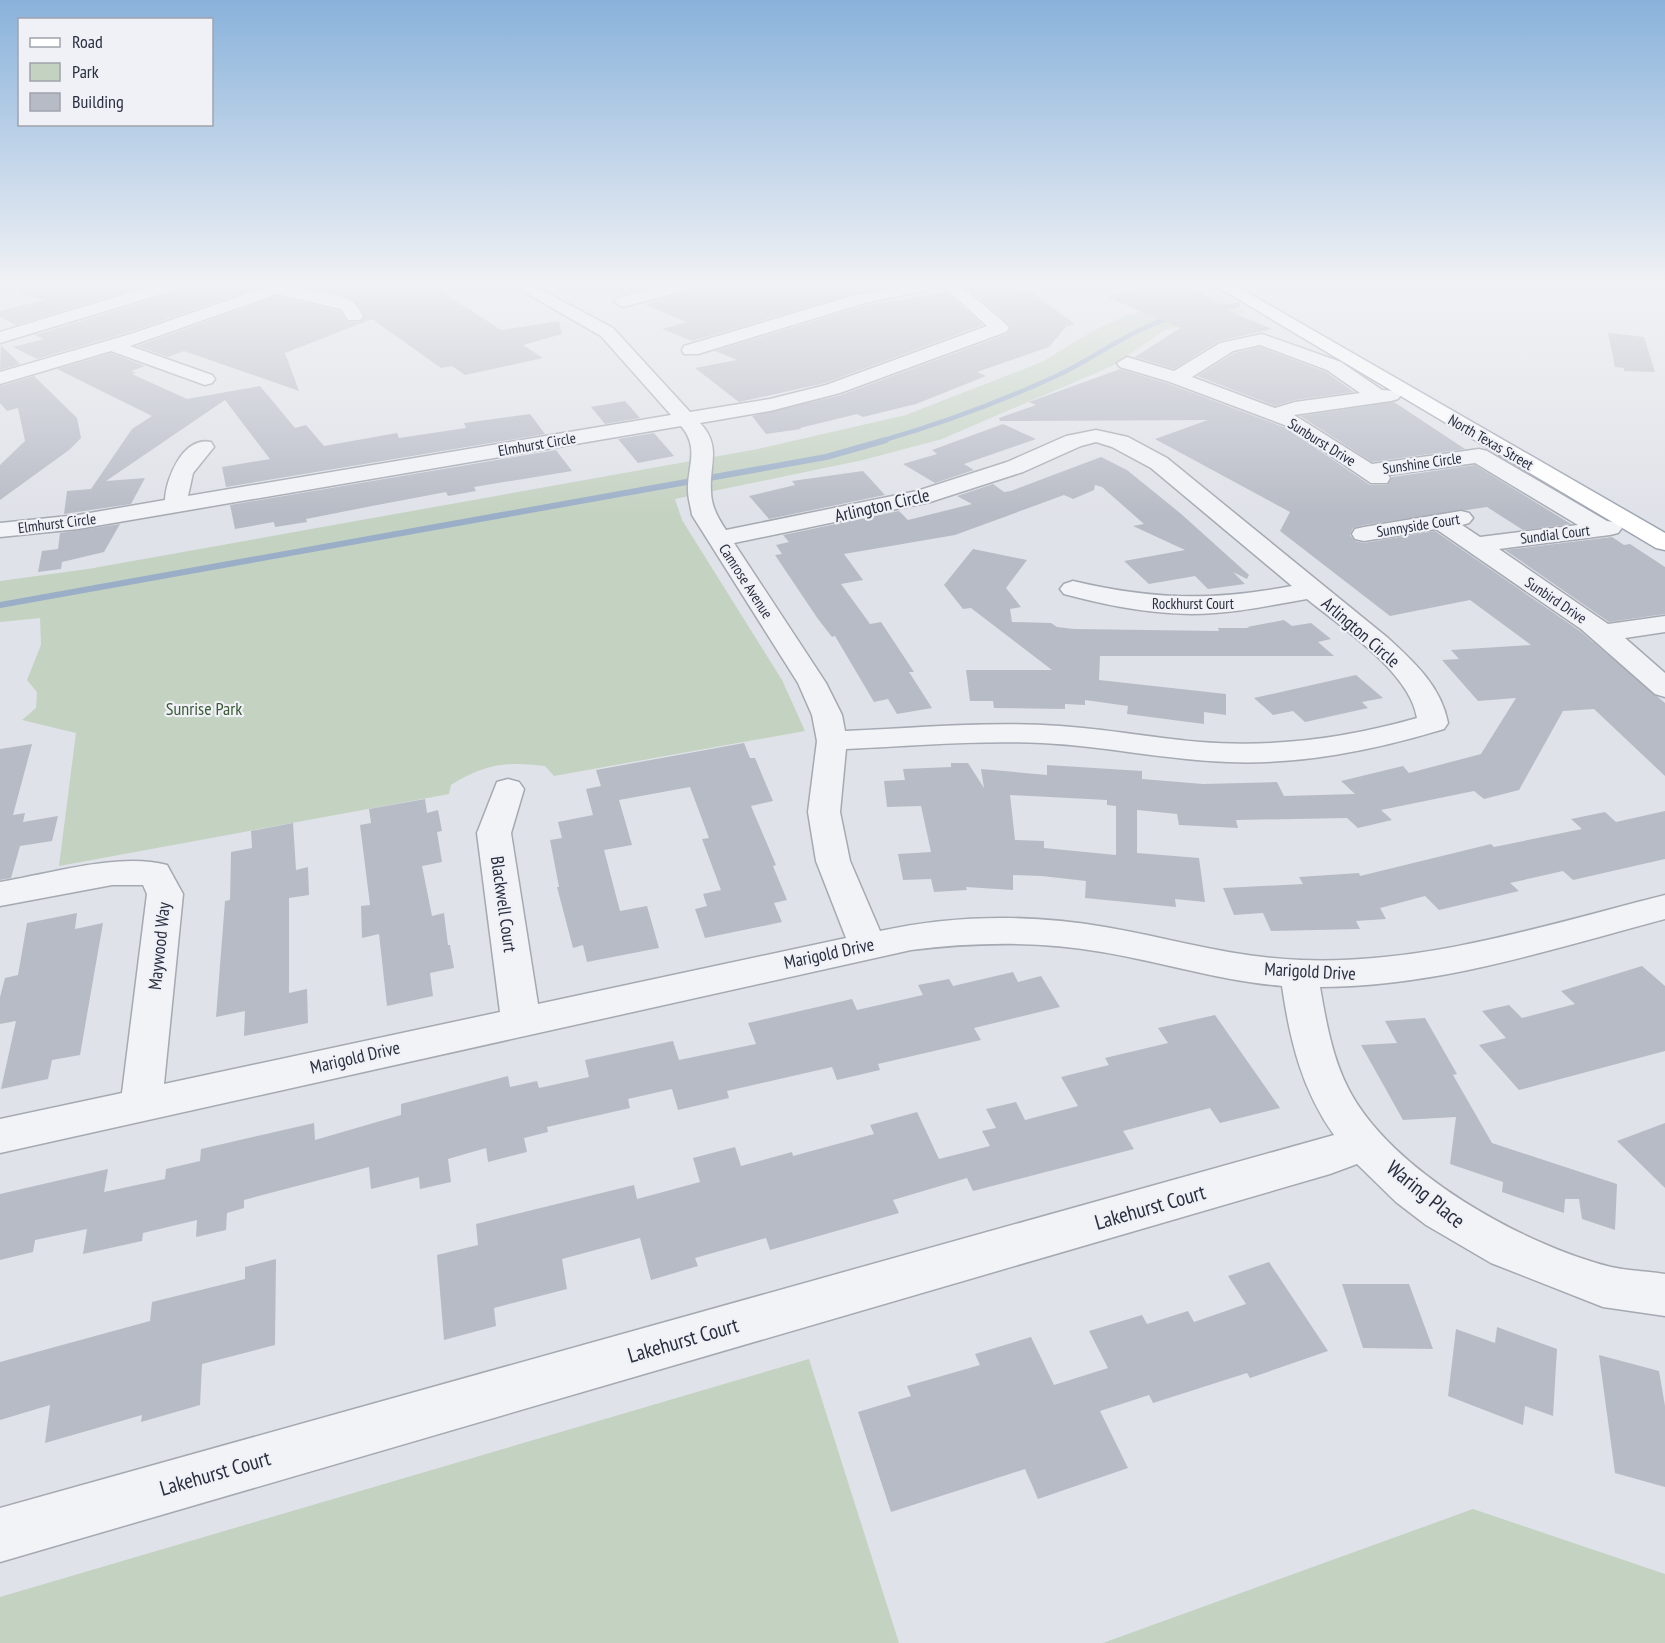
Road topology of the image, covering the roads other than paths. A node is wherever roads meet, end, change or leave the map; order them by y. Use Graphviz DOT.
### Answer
graph roads {
  1 [pos="55,363"];
  2 [pos="160,363"];
  3 [pos="635,363"];
  4 [pos="906,363"];
  5 [pos="1127,363"];
  6 [pos="1199,363"];
  7 [pos="1325,363"];
  8 [pos="1356,363"];
  9 [pos="1386,363"];
  10 [pos="0,378"];
  11 [pos="1177,378"];
  12 [pos="205,379"];
  13 [pos="1408,393"];
  14 [pos="1378,397"];
  15 [pos="1274,415"];
  16 [pos="687,419"];
  17 [pos="203,447"];
  18 [pos="1373,474"];
  19 [pos="176,505"];
  20 [pos="1472,516"];
  21 [pos="1440,521"];
  22 [pos="1665,521"];
  23 [pos="1635,526"];
  24 [pos="1601,528"];
  25 [pos="0,530"];
  26 [pos="1364,534"];
  27 [pos="718,539"];
  28 [pos="1665,543"];
  29 [pos="1475,546"];
  30 [pos="1073,589"];
  31 [pos="1313,590"];
  32 [pos="1665,624"];
  33 [pos="1604,633"];
  34 [pos="1665,688"];
  35 [pos="832,741"];
  36 [pos="508,789"];
  37 [pos="0,894"];
  38 [pos="1665,907"];
  39 [pos="867,945"];
  40 [pos="1299,974"];
  41 [pos="520,1020"];
  42 [pos="141,1104"];
  43 [pos="0,1136"];
  44 [pos="1364,1142"];
  45 [pos="1665,1295"];
  46 [pos="0,1534"];
  1 -- 10 [label="street"];
  2 -- 12 [label="street"];
  3 -- 16 [label="street, Camrose Avenue"];
  4 -- 16 [label="street, Elmhurst Circle"];
  5 -- 11 [label="street, Sunburst Drive"];
  6 -- 11 [label="street"];
  7 -- 14 [label="street"];
  8 -- 13 [label="main road, North Texas Street"];
  9 -- 22 [label="main road, North Texas Street"];
  11 -- 15 [label="street, Sunburst Drive"];
  13 -- 14 [label="street"];
  13 -- 23 [label="main road, North Texas Street"];
  14 -- 15 [label="street"];
  15 -- 18 [label="street, Sunburst Drive"];
  16 -- 19 [label="street, Elmhurst Circle"];
  16 -- 27 [label="street, Camrose Avenue"];
  17 -- 19 [label="street"];
  18 -- 24 [label="street, Sunshine Circle"];
  19 -- 25 [label="street, Elmhurst Circle"];
  20 -- 21 [label="street, Sunnyside Court"];
  21 -- 26 [label="street, Sunnyside Court"];
  21 -- 29 [label="street, Sunbird Drive"];
  23 -- 24 [label="street, Sundial Court"];
  23 -- 28 [label="main road, North Texas Street"];
  24 -- 29 [label="street, Sundial Court"];
  27 -- 31 [label="street, Arlington Circle"];
  27 -- 35 [label="street, Camrose Avenue"];
  29 -- 33 [label="street, Sunbird Drive"];
  30 -- 31 [label="street, Rockhurst Court"];
  31 -- 35 [label="street, Arlington Circle"];
  32 -- 33 [label="street"];
  33 -- 34 [label="street, Sunbird Drive"];
  35 -- 39 [label="street, Camrose Avenue"];
  36 -- 41 [label="street, Blackwell Court"];
  37 -- 42 [label="street, Maywood Way"];
  38 -- 40 [label="street, Marigold Drive"];
  39 -- 40 [label="street, Marigold Drive"];
  39 -- 41 [label="street, Marigold Drive"];
  40 -- 44 [label="street, Waring Place"];
  41 -- 42 [label="street, Marigold Drive"];
  42 -- 43 [label="street, Marigold Drive"];
  44 -- 45 [label="street, Waring Place"];
  44 -- 46 [label="street, Lakehurst Court"];
}
